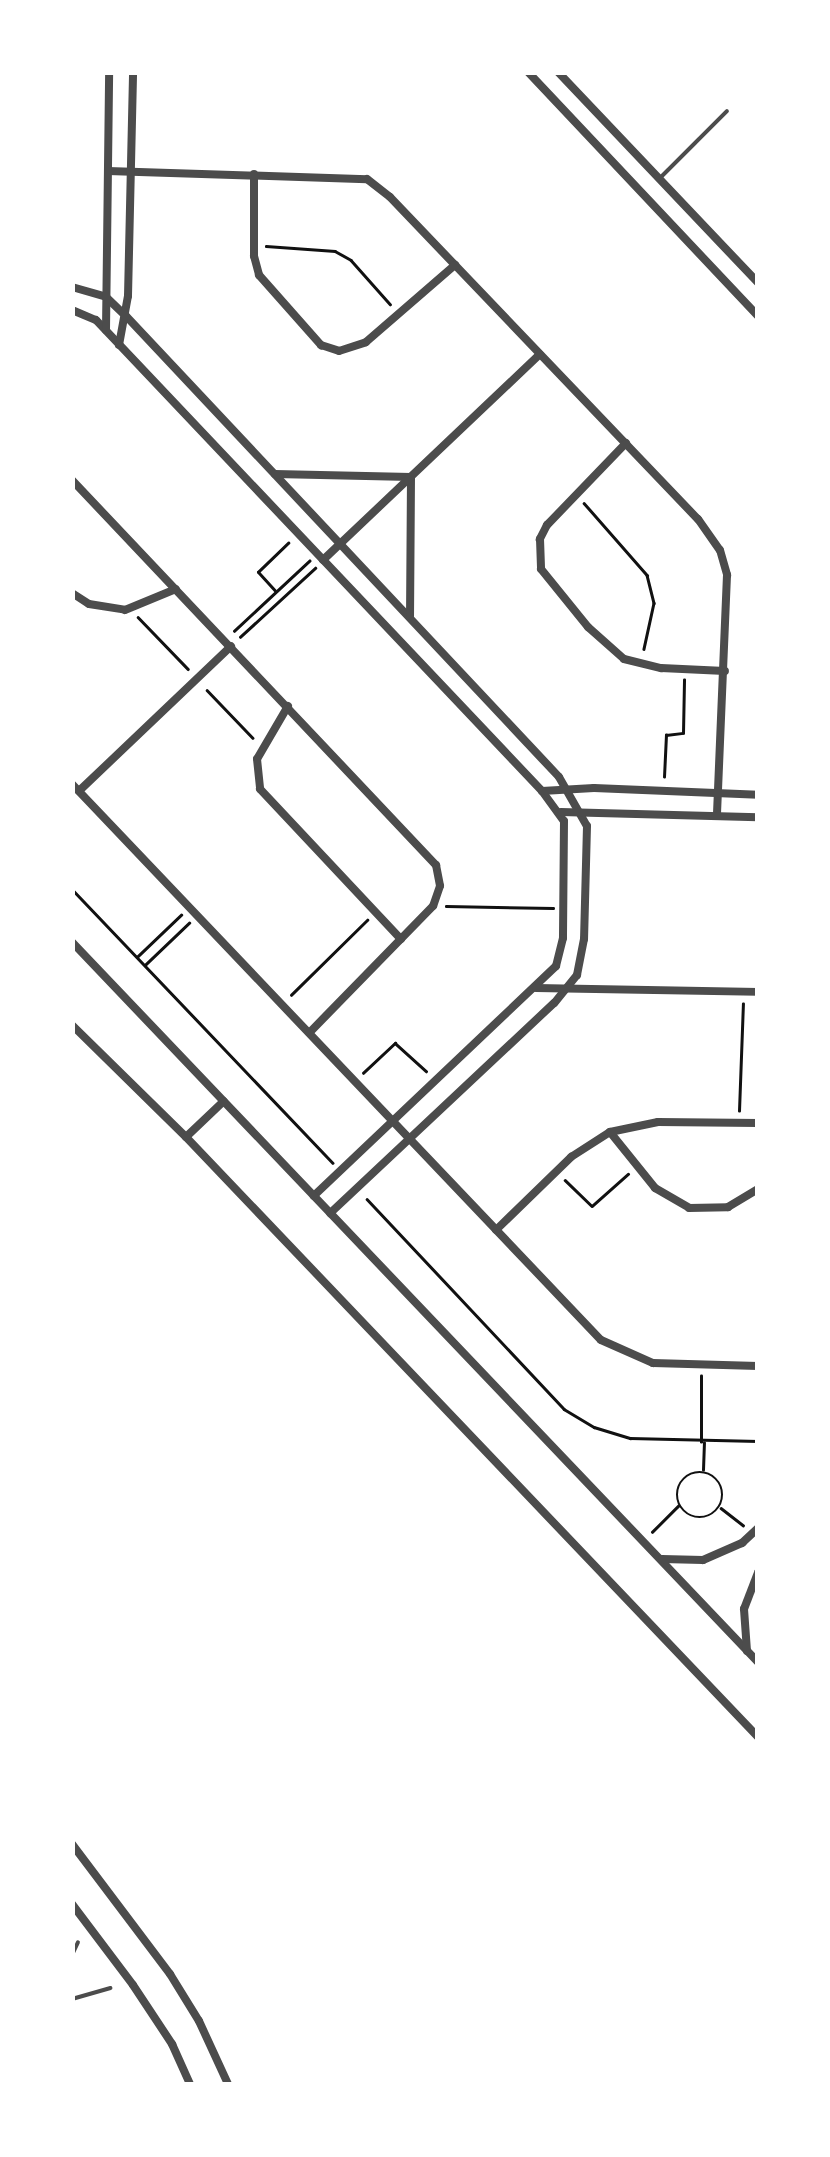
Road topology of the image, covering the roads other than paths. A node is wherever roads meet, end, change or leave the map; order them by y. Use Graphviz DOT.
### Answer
graph roads {
  1 [pos="109,72"];
  2 [pos="132,72"];
  3 [pos="528,72"];
  4 [pos="558,72"];
  5 [pos="727,111"];
  6 [pos="108,171"];
  7 [pos="130,172"];
  8 [pos="254,174"];
  9 [pos="659,179"];
  10 [pos="454,265"];
  11 [pos="758,283"];
  12 [pos="72,287"];
  13 [pos="106,297"];
  14 [pos="72,310"];
  15 [pos="126,316"];
  16 [pos="758,316"];
  17 [pos="106,330"];
  18 [pos="119,345"];
  19 [pos="540,354"];
  20 [pos="626,444"];
  21 [pos="275,474"];
  22 [pos="412,478"];
  23 [pos="72,480"];
  24 [pos="341,545"];
  25 [pos="320,557"];
  26 [pos="176,588"];
  27 [pos="72,593"];
  28 [pos="410,618"];
  29 [pos="228,642"];
  30 [pos="724,671"];
  31 [pos="288,706"];
  32 [pos="76,787"];
  33 [pos="569,788"];
  34 [pos="542,791"];
  35 [pos="718,793"];
  36 [pos="758,795"];
  37 [pos="561,812"];
  38 [pos="583,813"];
  39 [pos="716,816"];
  40 [pos="758,817"];
  41 [pos="401,939"];
  42 [pos="72,942"];
  43 [pos="536,988"];
  44 [pos="567,988"];
  45 [pos="758,992"];
  46 [pos="72,1025"];
  47 [pos="308,1033"];
  48 [pos="224,1102"];
  49 [pos="393,1122"];
  50 [pos="758,1123"];
  51 [pos="610,1132"];
  52 [pos="186,1136"];
  53 [pos="410,1139"];
  54 [pos="758,1189"];
  55 [pos="314,1196"];
  56 [pos="330,1213"];
  57 [pos="496,1230"];
  58 [pos="758,1366"];
  59 [pos="755,1530"];
  60 [pos="660,1559"];
  61 [pos="758,1572"];
  62 [pos="747,1651"];
  63 [pos="758,1662"];
  64 [pos="758,1737"];
  65 [pos="72,1844"];
  66 [pos="72,1904"];
  67 [pos="78,1942"];
  68 [pos="72,1955"];
  69 [pos="110,1988"];
  70 [pos="72,1998"];
  71 [pos="190,2084"];
  72 [pos="228,2084"];
  1 -- 6 [label="street"];
  2 -- 7 [label="street"];
  3 -- 16 [label="street"];
  4 -- 9 [label="street"];
  5 -- 9 [label="lane"];
  6 -- 7 [label="street"];
  6 -- 13 [label="street"];
  7 -- 8 [label="street"];
  7 -- 15 [label="street"];
  8 -- 10 [label="street"];
  8 -- 10 [label="street"];
  9 -- 11 [label="street"];
  10 -- 19 [label="street"];
  12 -- 13 [label="street"];
  13 -- 15 [label="street"];
  13 -- 17 [label="street"];
  14 -- 17 [label="street"];
  15 -- 18 [label="street"];
  15 -- 21 [label="street"];
  17 -- 18 [label="street"];
  18 -- 25 [label="street"];
  19 -- 20 [label="street"];
  19 -- 22 [label="street"];
  20 -- 30 [label="street"];
  20 -- 30 [label="street"];
  21 -- 22 [label="street"];
  21 -- 24 [label="street"];
  22 -- 24 [label="street"];
  22 -- 28 [label="street"];
  23 -- 26 [label="street"];
  24 -- 25 [label="street"];
  24 -- 28 [label="street"];
  25 -- 34 [label="street"];
  26 -- 27 [label="street"];
  26 -- 29 [label="street"];
  28 -- 33 [label="street"];
  29 -- 31 [label="street"];
  29 -- 32 [label="street"];
  30 -- 35 [label="street"];
  31 -- 41 [label="street"];
  31 -- 41 [label="street"];
  32 -- 47 [label="street"];
  33 -- 34 [label="street"];
  33 -- 35 [label="street"];
  33 -- 38 [label="street"];
  34 -- 37 [label="street"];
  35 -- 36 [label="street"];
  35 -- 39 [label="street"];
  37 -- 38 [label="street"];
  37 -- 43 [label="street"];
  38 -- 39 [label="street"];
  38 -- 44 [label="street"];
  39 -- 40 [label="street"];
  41 -- 47 [label="street"];
  42 -- 48 [label="street"];
  43 -- 44 [label="street"];
  43 -- 49 [label="street"];
  44 -- 45 [label="street"];
  44 -- 53 [label="street"];
  46 -- 52 [label="street"];
  47 -- 49 [label="street"];
  48 -- 52 [label="street"];
  48 -- 55 [label="street"];
  49 -- 53 [label="street"];
  49 -- 55 [label="street"];
  50 -- 51 [label="street"];
  51 -- 54 [label="street"];
  51 -- 57 [label="street"];
  52 -- 64 [label="street"];
  53 -- 56 [label="street"];
  53 -- 57 [label="street"];
  55 -- 56 [label="street"];
  56 -- 60 [label="street"];
  57 -- 58 [label="street"];
  59 -- 60 [label="street"];
  60 -- 62 [label="street"];
  61 -- 62 [label="street"];
  62 -- 63 [label="street"];
  65 -- 72 [label="street"];
  66 -- 71 [label="street"];
  67 -- 68 [label="lane"];
  69 -- 70 [label="lane"];
}
